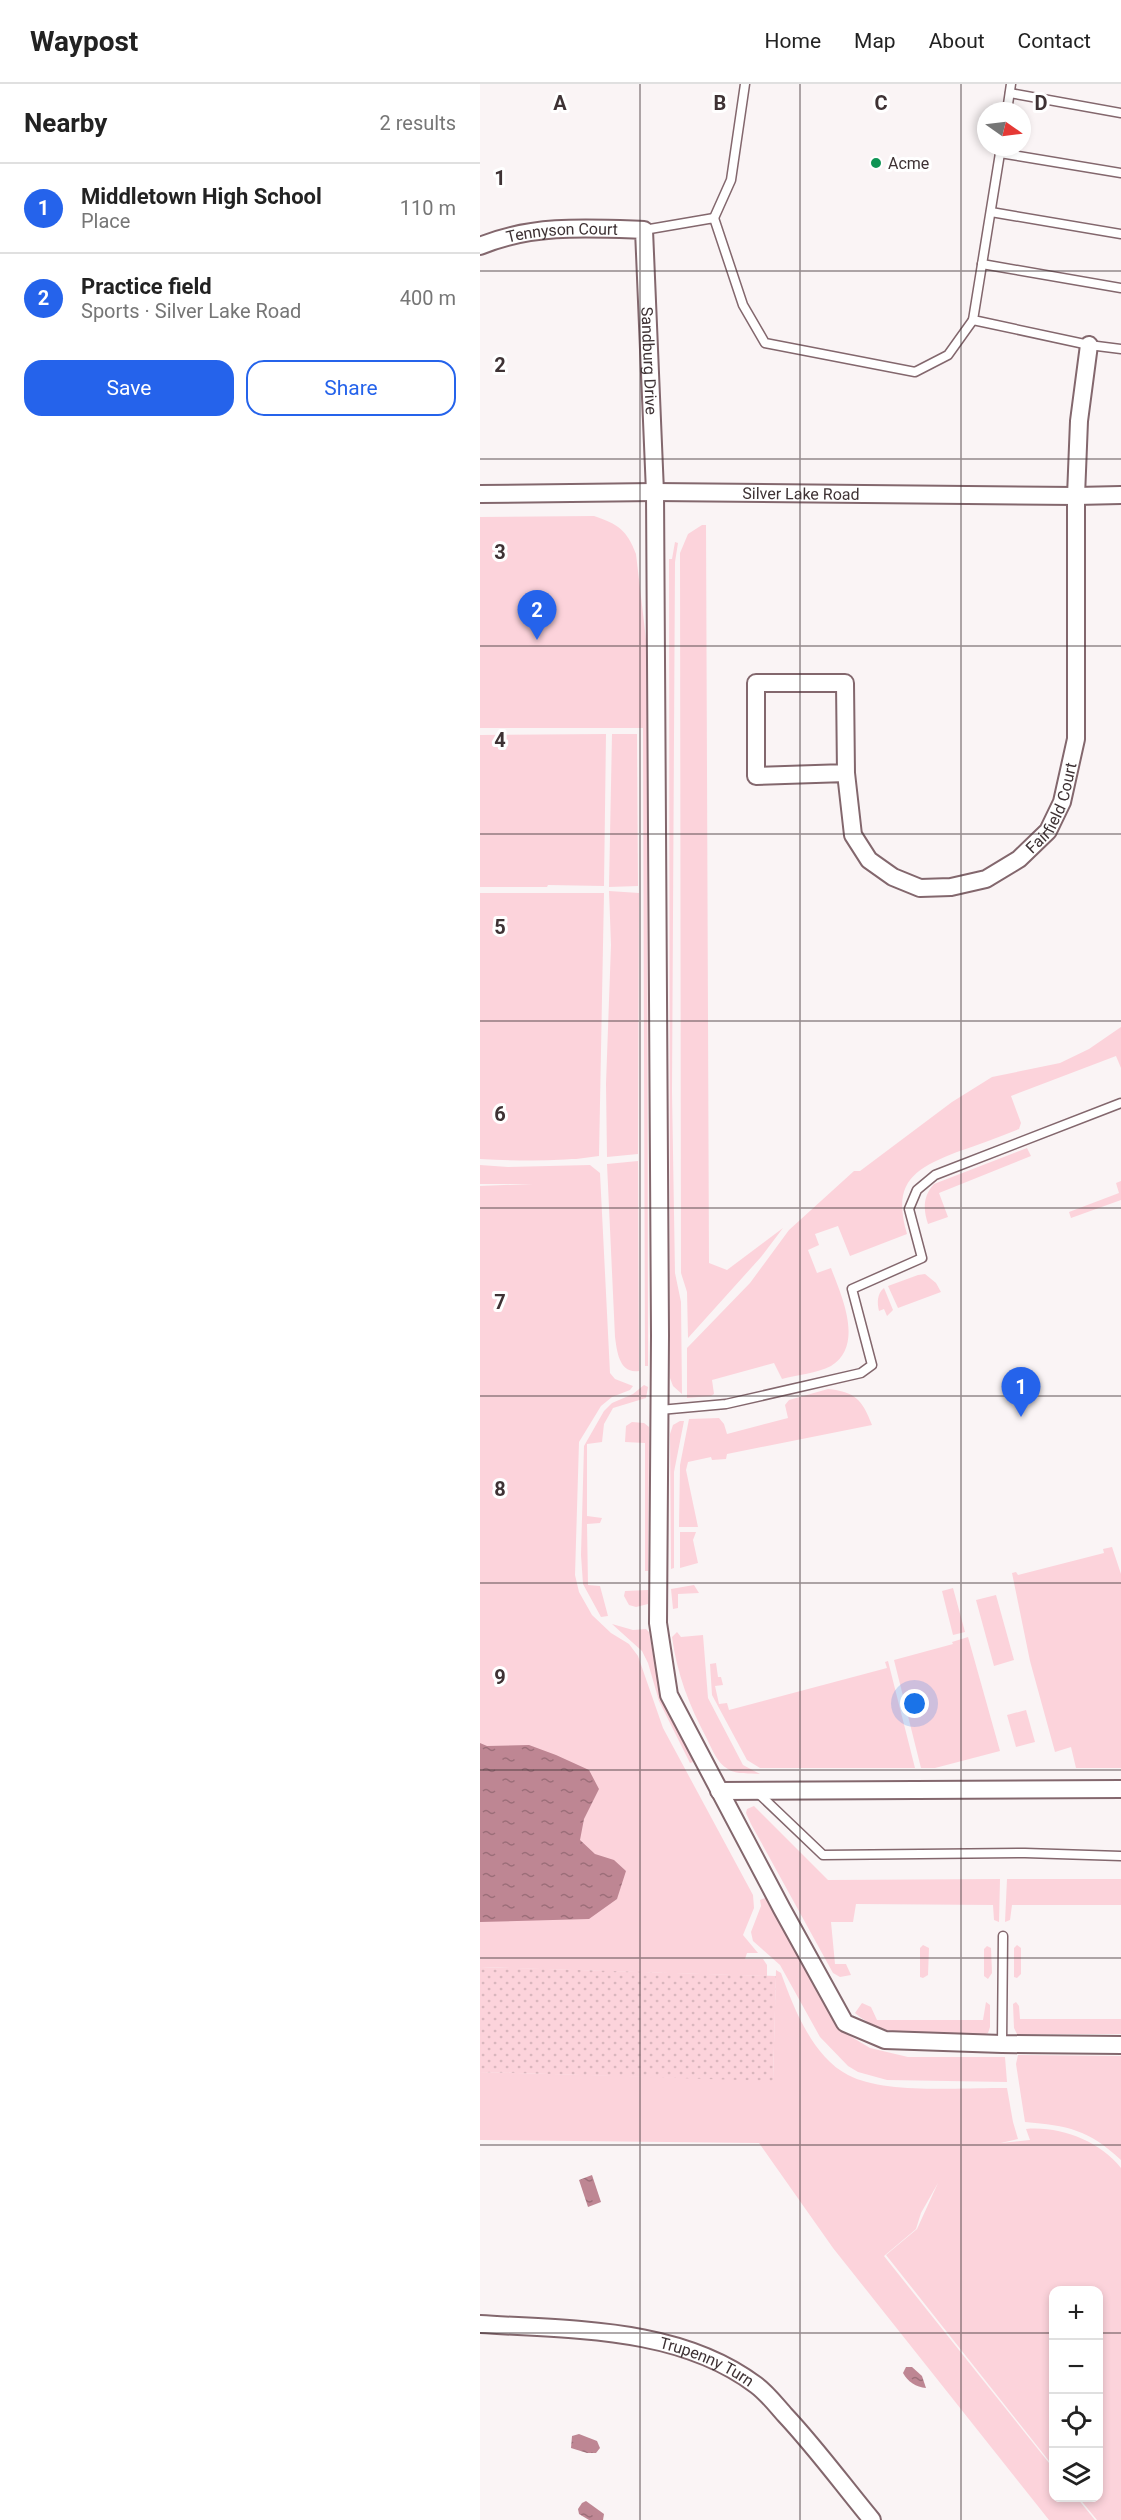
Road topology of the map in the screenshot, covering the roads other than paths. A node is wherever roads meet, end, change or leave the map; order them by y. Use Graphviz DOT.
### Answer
graph roads {
  1 [pos="745,84"];
  2 [pos="1011,88"];
  3 [pos="1121,114"];
  4 [pos="1000,156"];
  5 [pos="1031,156"];
  6 [pos="1121,172"];
  7 [pos="991,212"];
  8 [pos="714,218"];
  9 [pos="644,230"];
  10 [pos="1121,234"];
  11 [pos="480,246"];
  12 [pos="982,264"];
  13 [pos="1121,288"];
  14 [pos="973,321"];
  15 [pos="1089,345"];
  16 [pos="1121,349"];
  17 [pos="655,492"];
  18 [pos="480,494"];
  19 [pos="1121,495"];
  20 [pos="1076,496"];
  21 [pos="846,773"];
  22 [pos="1121,1103"];
  23 [pos="660,1410"];
  24 [pos="1121,1789"];
  25 [pos="719,1791"];
  26 [pos="756,1791"];
  27 [pos="1121,1856"];
  28 [pos="1003,1936"];
  29 [pos="1002,2044"];
  30 [pos="1121,2044"];
  31 [pos="480,2324"];
  32 [pos="872,2520"];
  1 -- 8 [label="lane"];
  2 -- 3 [label="lane"];
  4 -- 7 [label="lane"];
  5 -- 6 [label="lane"];
  7 -- 10 [label="lane"];
  7 -- 12 [label="lane"];
  8 -- 9 [label="lane"];
  8 -- 14 [label="lane"];
  9 -- 11 [label="street, Tennyson Court"];
  9 -- 17 [label="street, Sandburg Drive"];
  12 -- 13 [label="lane"];
  12 -- 14 [label="lane"];
  14 -- 15 [label="lane"];
  15 -- 16 [label="lane"];
  15 -- 20 [label="street, Fairfield Court"];
  17 -- 18 [label="street, Silver Lake Road"];
  17 -- 20 [label="street, Silver Lake Road"];
  17 -- 23 [label="street, Sandburg Drive"];
  19 -- 20 [label="street, Silver Lake Road"];
  20 -- 21 [label="street, Fairfield Court"];
  21 -- 21 [label="street, Fairfield Court"];
  22 -- 23 [label="lane"];
  23 -- 25 [label="street, Sandburg Drive"];
  24 -- 26 [label="street"];
  25 -- 26 [label="street"];
  25 -- 29 [label="street, Sandburg Drive"];
  26 -- 27 [label="lane"];
  28 -- 29 [label="lane"];
  29 -- 30 [label="street, Sandburg Drive"];
  31 -- 32 [label="street, Trupenny Turn"];
}
